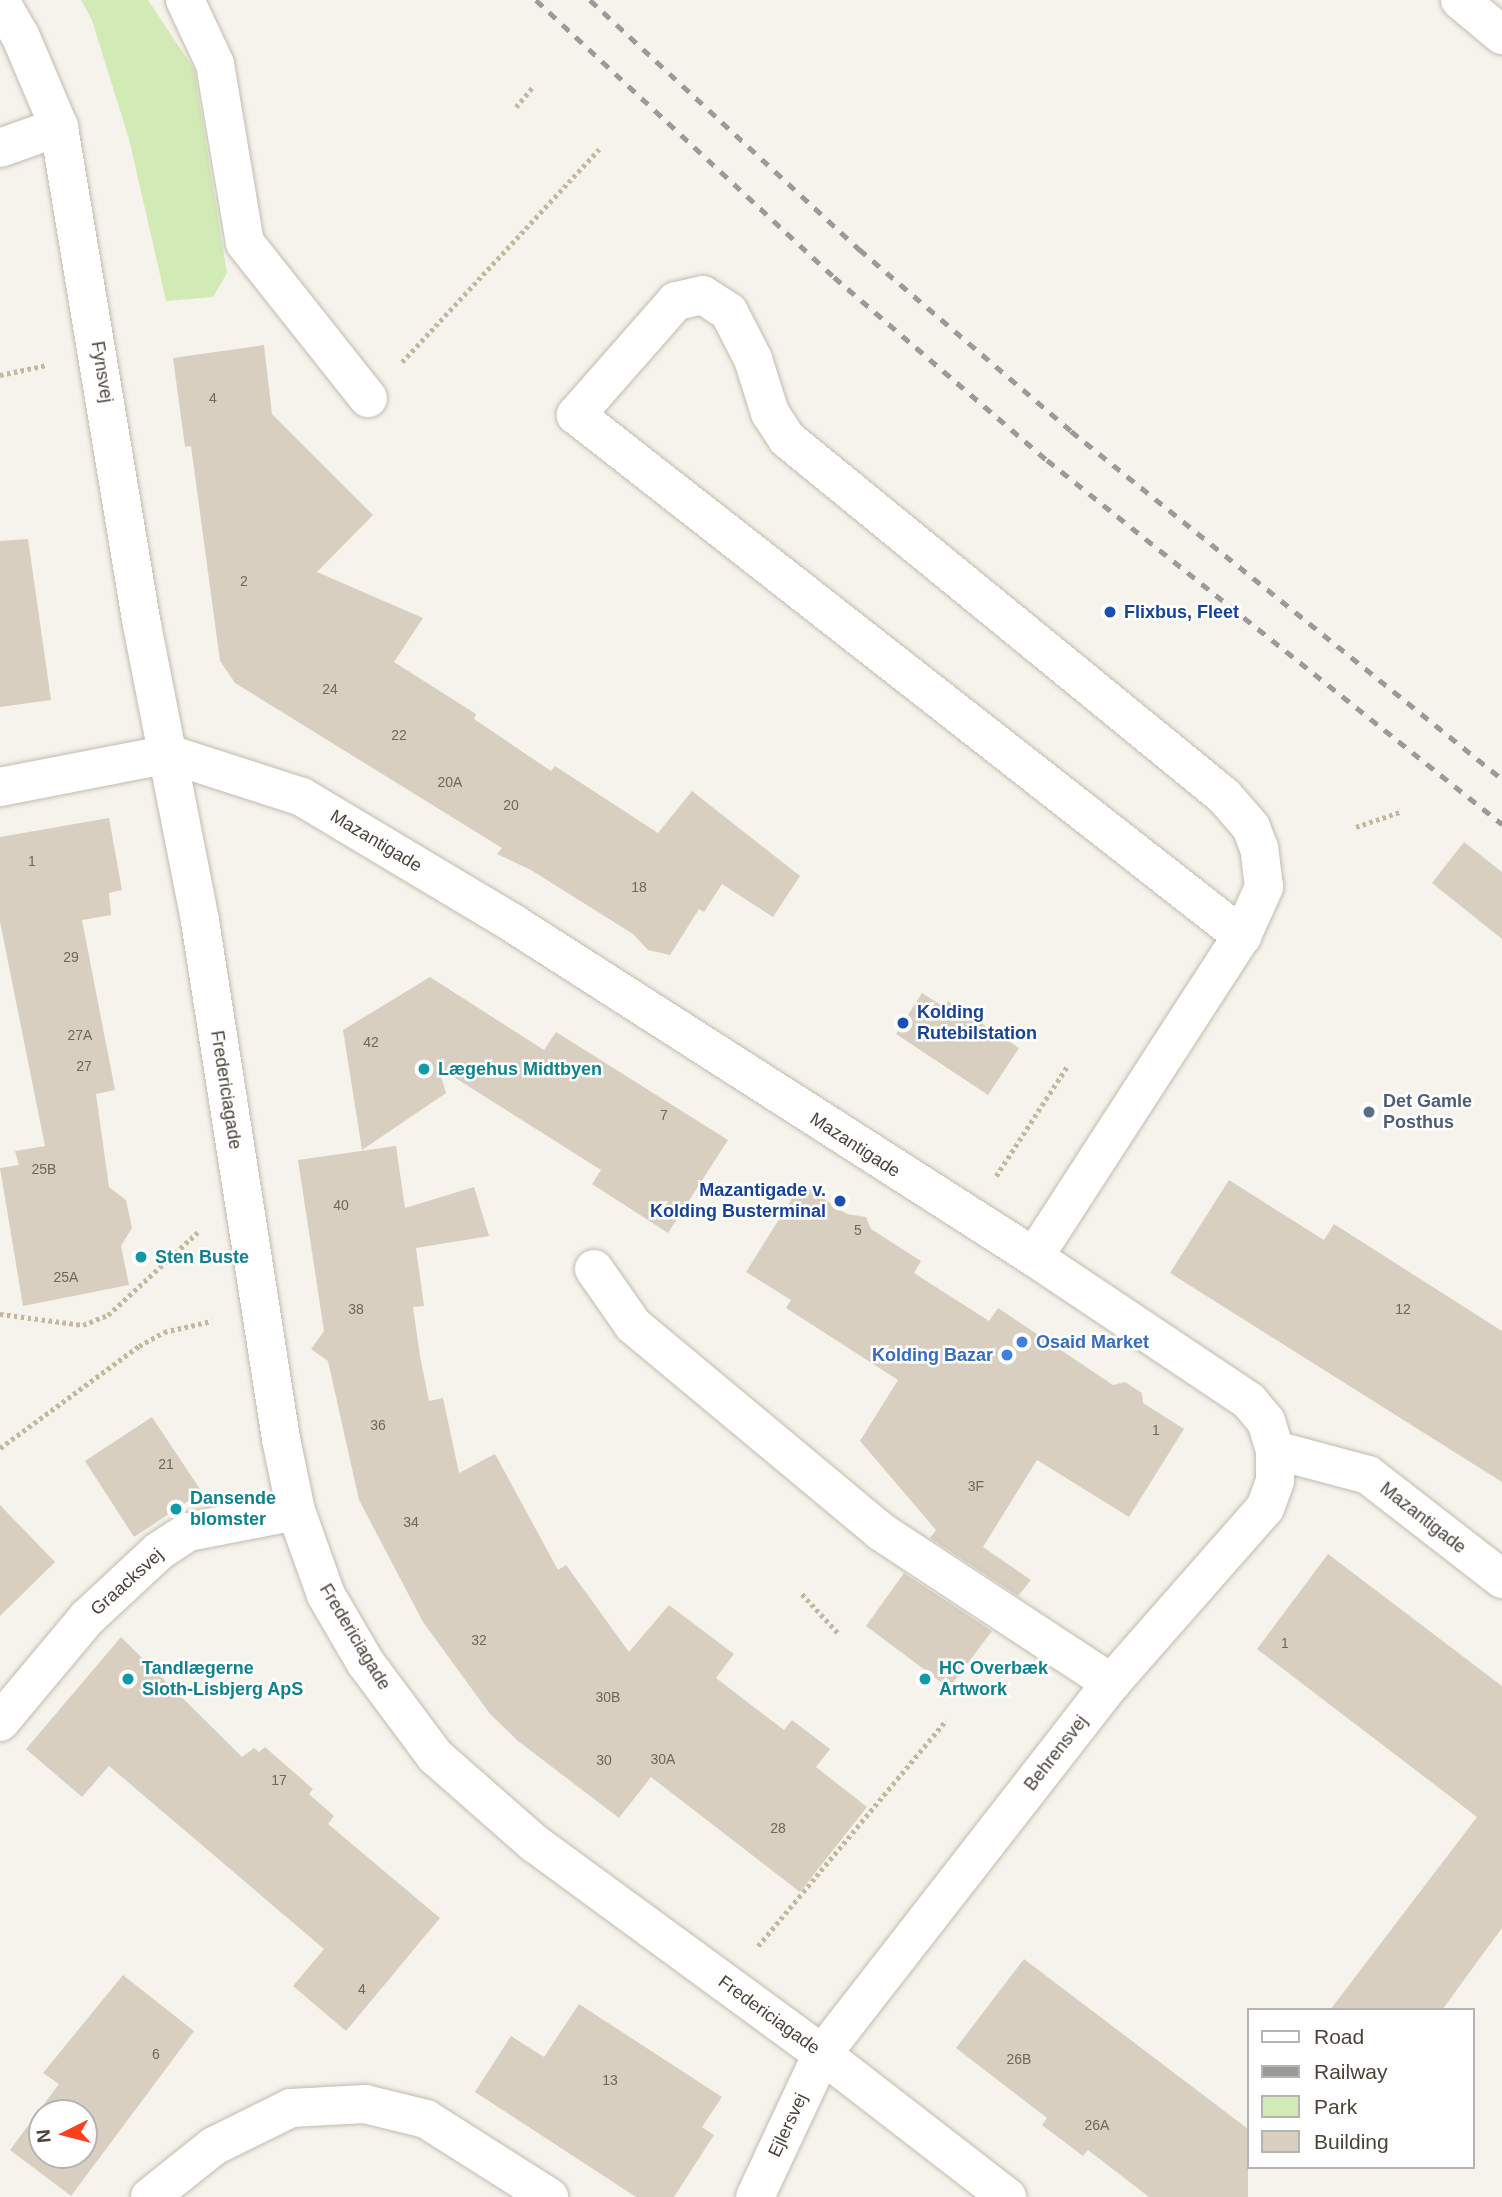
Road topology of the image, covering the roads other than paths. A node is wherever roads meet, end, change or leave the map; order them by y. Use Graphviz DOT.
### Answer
graph roads {
  1 [pos="185,0"];
  2 [pos="1460,0"];
  3 [pos="0,1"];
  4 [pos="1502,35"];
  5 [pos="59,127"];
  6 [pos="0,148"];
  7 [pos="368,398"];
  8 [pos="169,754"];
  9 [pos="0,787"];
  10 [pos="1242,936"];
  11 [pos="1034,1257"];
  12 [pos="594,1269"];
  13 [pos="1275,1450"];
  14 [pos="296,1511"];
  15 [pos="1502,1579"];
  16 [pos="1111,1683"];
  17 [pos="0,1722"];
  18 [pos="822,2054"];
  19 [pos="150,2197"];
  20 [pos="549,2197"];
  21 [pos="755,2197"];
  22 [pos="1007,2197"];
  1 -- 7 [label="street"];
  2 -- 4 [label="street"];
  3 -- 5 [label="street, Fynsvej"];
  5 -- 6 [label="street"];
  5 -- 8 [label="street, Fynsvej"];
  8 -- 9 [label="street"];
  8 -- 11 [label="street, Mazantigade"];
  8 -- 14 [label="street, Fredericiagade"];
  10 -- 10 [label="street"];
  10 -- 11 [label="street"];
  11 -- 13 [label="street, Mazantigade"];
  12 -- 16 [label="street"];
  13 -- 15 [label="street, Mazantigade"];
  13 -- 16 [label="street, Behrensvej"];
  14 -- 17 [label="street, Graacksvej"];
  14 -- 18 [label="street, Fredericiagade"];
  16 -- 18 [label="street, Behrensvej"];
  18 -- 21 [label="street, Ejlersvej"];
  18 -- 22 [label="street, Fredericiagade"];
  19 -- 20 [label="street"];
}
